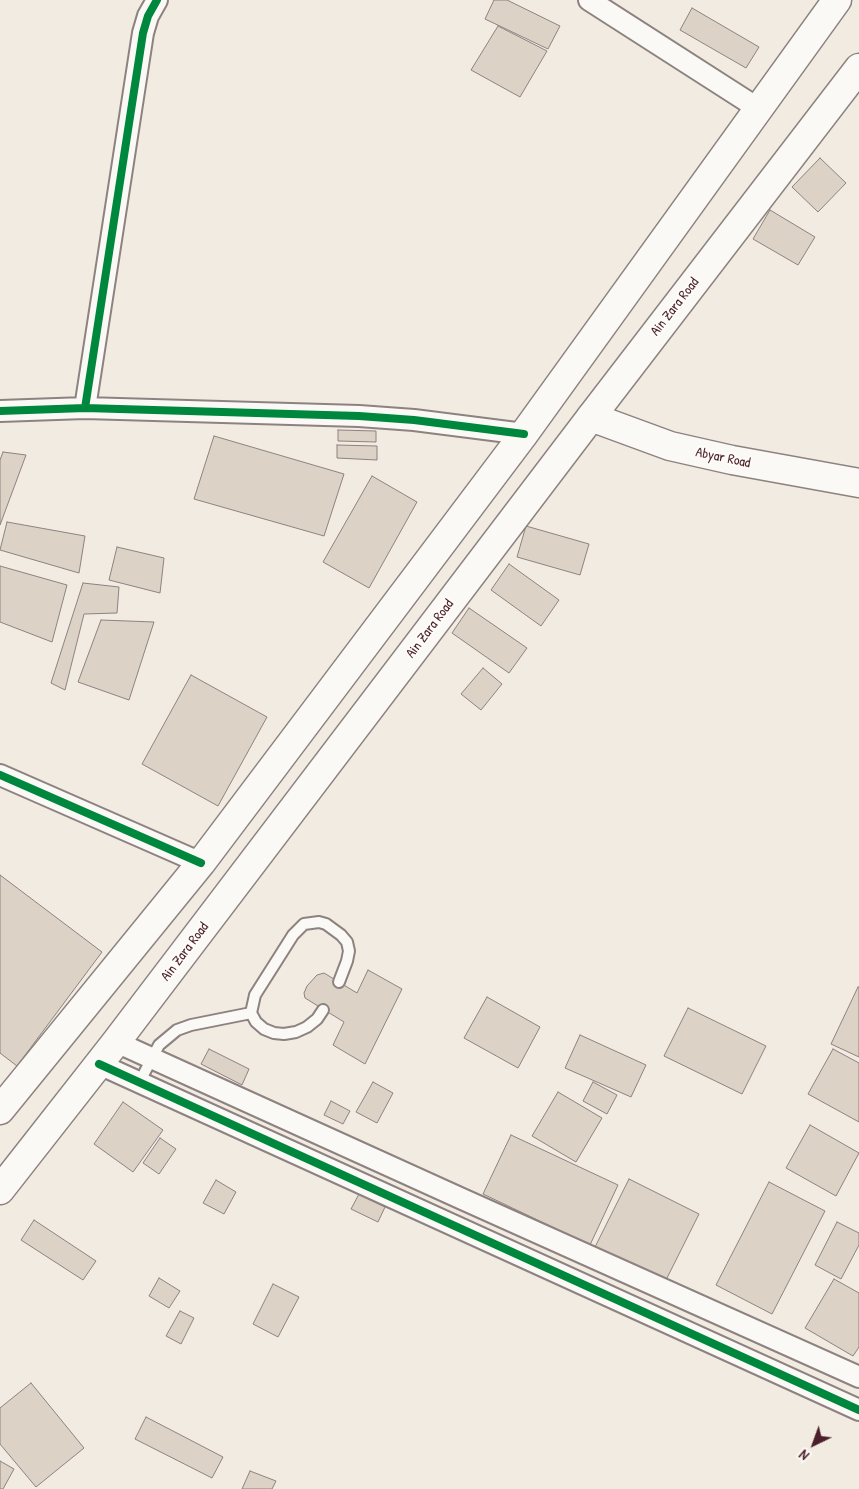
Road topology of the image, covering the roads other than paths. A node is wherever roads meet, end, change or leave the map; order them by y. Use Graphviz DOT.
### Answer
graph roads {
  1 [pos="143,0"];
  2 [pos="156,0"];
  3 [pos="589,0"];
  4 [pos="837,0"];
  5 [pos="143,33"];
  6 [pos="859,68"];
  7 [pos="759,109"];
  8 [pos="85,408"];
  9 [pos="0,411"];
  10 [pos="591,417"];
  11 [pos="524,434"];
  12 [pos="859,482"];
  13 [pos="0,776"];
  14 [pos="201,863"];
  15 [pos="339,982"];
  16 [pos="323,1010"];
  17 [pos="251,1013"];
  18 [pos="116,1042"];
  19 [pos="151,1058"];
  20 [pos="99,1064"];
  21 [pos="138,1083"];
  22 [pos="0,1110"];
  23 [pos="0,1190"];
  24 [pos="859,1377"];
  25 [pos="859,1410"];
  1 -- 5 [label="street"];
  2 -- 5 [label="street"];
  3 -- 7 [label="street"];
  4 -- 7 [label="main road"];
  5 -- 8 [label="street"];
  6 -- 10 [label="main road, Ain Zara Road"];
  7 -- 11 [label="main road"];
  8 -- 9 [label="street"];
  8 -- 11 [label="street"];
  10 -- 12 [label="main road, Abyar Road"];
  10 -- 18 [label="main road, Ain Zara Road"];
  11 -- 14 [label="main road"];
  13 -- 14 [label="street"];
  14 -- 22 [label="main road"];
  15 -- 17 [label="lane"];
  16 -- 17 [label="lane"];
  17 -- 19 [label="lane"];
  18 -- 19 [label="street"];
  18 -- 20 [label="main road, Ain Zara Road"];
  19 -- 21 [label="lane"];
  19 -- 24 [label="street"];
  20 -- 21 [label="street"];
  20 -- 23 [label="main road, Ain Zara Road"];
  21 -- 25 [label="street"];
}
